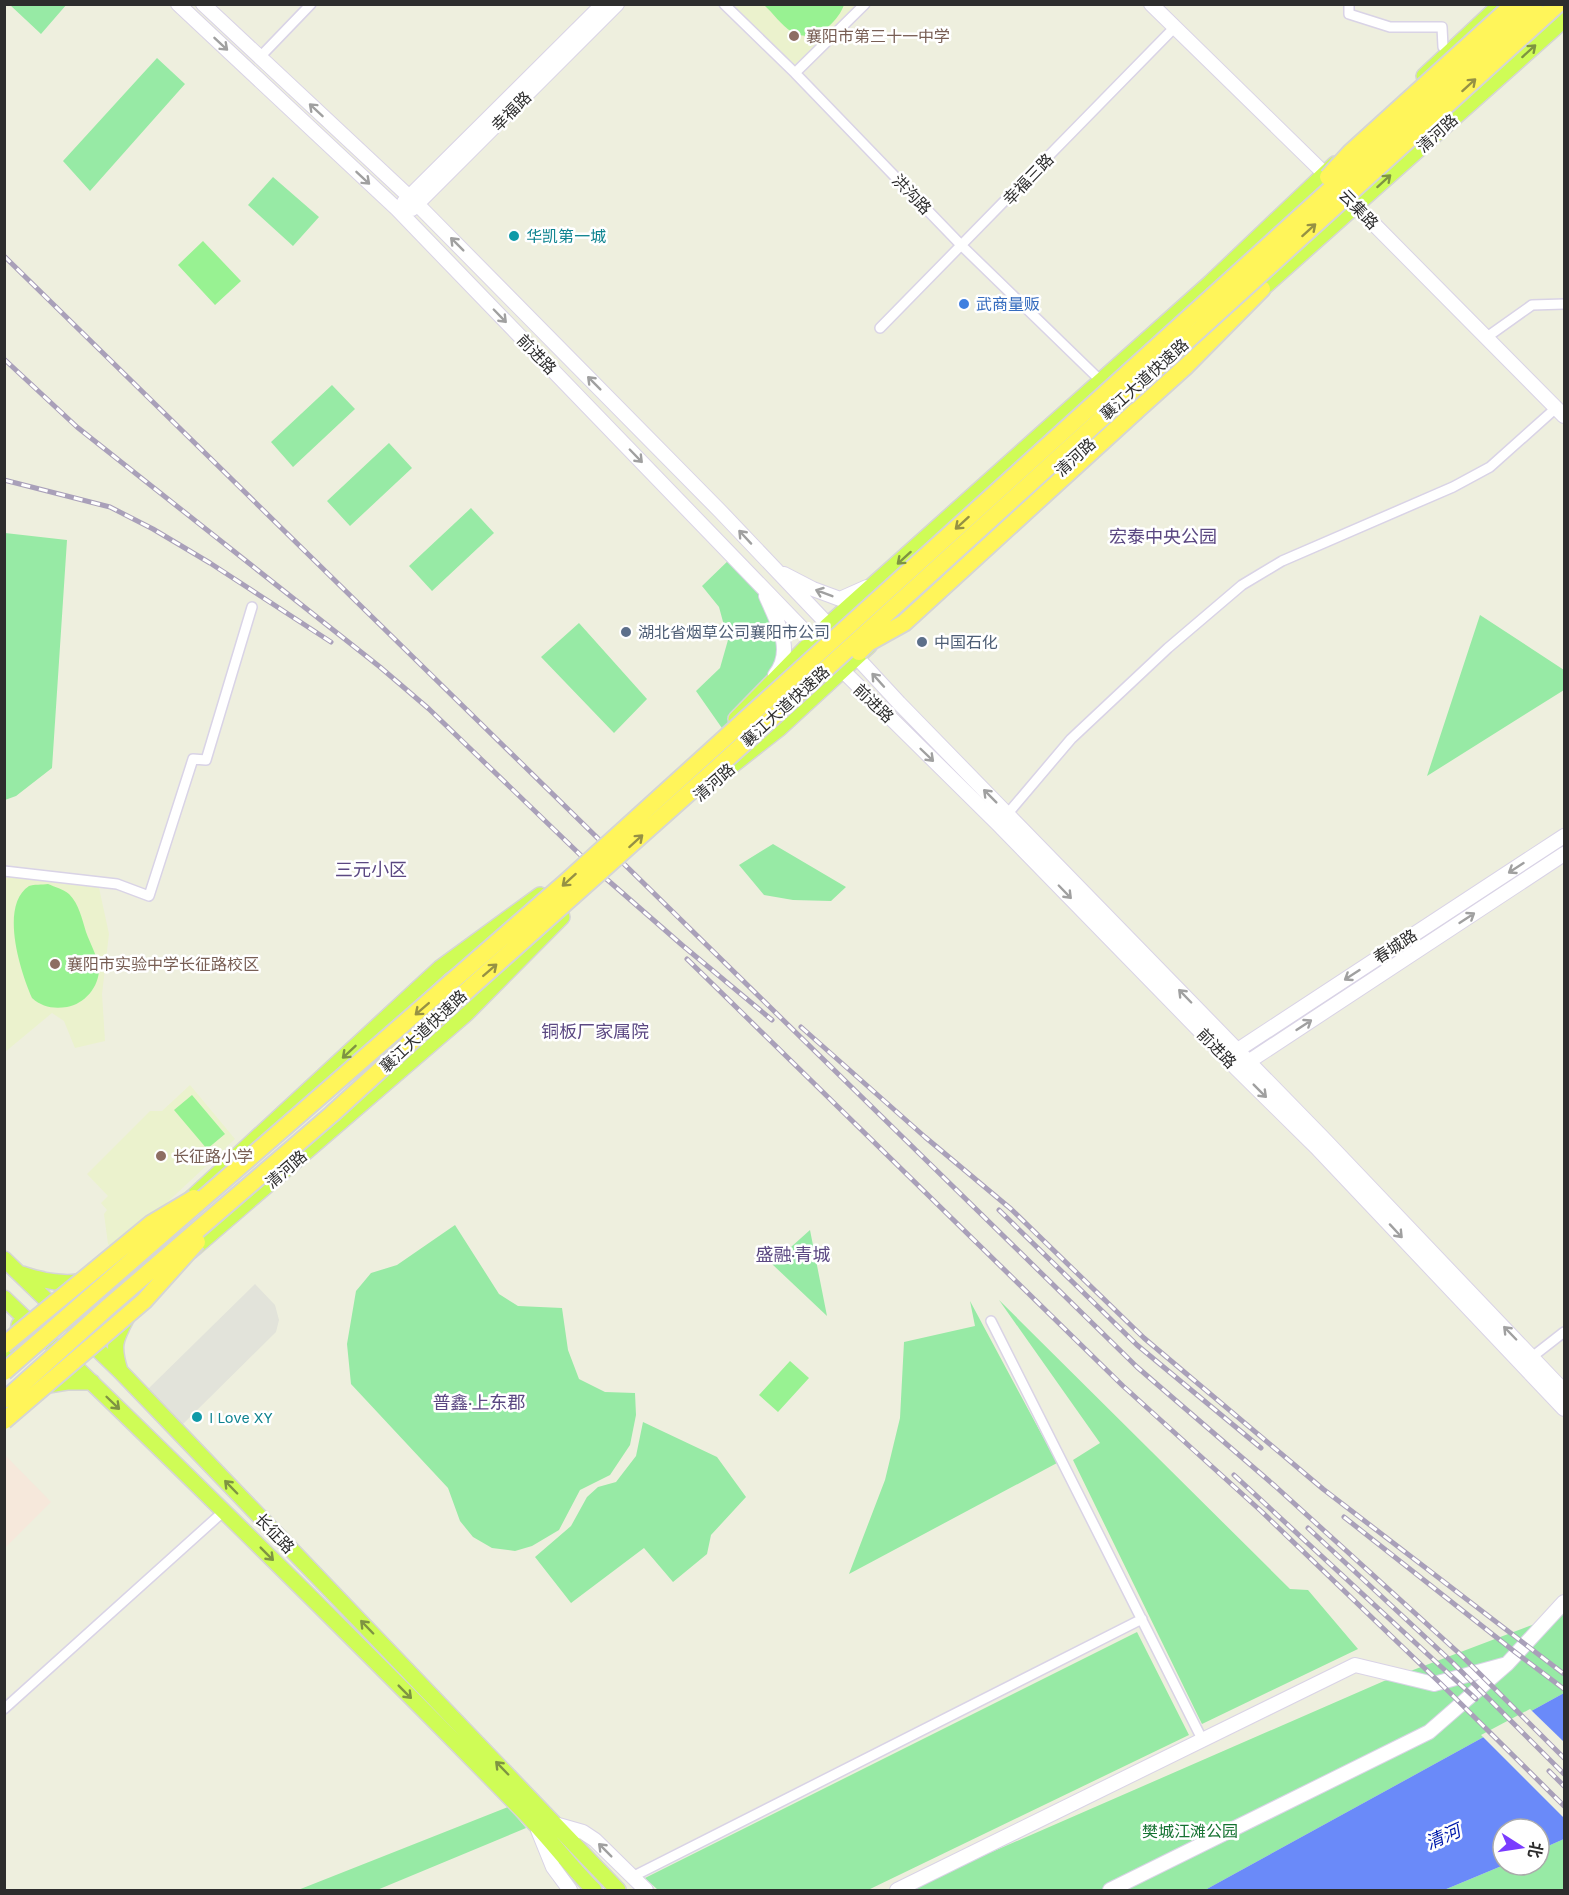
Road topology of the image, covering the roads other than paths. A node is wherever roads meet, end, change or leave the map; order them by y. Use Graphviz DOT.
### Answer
graph roads {
  1 [pos="178,4"];
  2 [pos="204,4"];
  3 [pos="311,4"];
  4 [pos="603,4"];
  5 [pos="617,4"];
  6 [pos="724,4"];
  7 [pos="865,4"];
  8 [pos="1151,4"];
  9 [pos="1349,4"];
  10 [pos="1501,4"];
  11 [pos="1514,4"];
  12 [pos="1535,4"];
  13 [pos="1558,4"];
  14 [pos="1564,20"];
  15 [pos="1174,28"];
  16 [pos="1443,47"];
  17 [pos="259,58"];
  18 [pos="795,73"];
  19 [pos="1325,173"];
  20 [pos="413,200"];
  21 [pos="1356,206"];
  22 [pos="400,213"];
  23 [pos="962,246"];
  24 [pos="1262,289"];
  25 [pos="1206,301"];
  26 [pos="1564,304"];
  27 [pos="880,328"];
  28 [pos="1486,337"];
  29 [pos="1101,381"];
  30 [pos="1560,412"];
  31 [pos="774,569"];
  32 [pos="875,584"];
  33 [pos="763,588"];
  34 [pos="252,607"];
  35 [pos="828,625"];
  36 [pos="813,640"];
  37 [pos="857,657"];
  38 [pos="842,671"];
  39 [pos="758,696"];
  40 [pos="718,766"];
  41 [pos="646,801"];
  42 [pos="1003,819"];
  43 [pos="667,823"];
  44 [pos="1564,836"];
  45 [pos="1564,854"];
  46 [pos="4,871"];
  47 [pos="540,895"];
  48 [pos="562,917"];
  49 [pos="1232,1053"];
  50 [pos="1243,1065"];
  51 [pos="319,1098"];
  52 [pos="332,1114"];
  53 [pos="4,1259"];
  54 [pos="116,1264"];
  55 [pos="19,1273"];
  56 [pos="138,1297"];
  57 [pos="4,1298"];
  58 [pos="17,1310"];
  59 [pos="61,1314"];
  60 [pos="991,1321"];
  61 [pos="1564,1332"];
  62 [pos="40,1333"];
  63 [pos="89,1342"];
  64 [pos="4,1345"];
  65 [pos="1532,1357"];
  66 [pos="69,1360"];
  67 [pos="5,1369"];
  68 [pos="120,1371"];
  69 [pos="92,1382"];
  70 [pos="36,1387"];
  71 [pos="1564,1391"];
  72 [pos="4,1400"];
  73 [pos="1564,1409"];
  74 [pos="4,1418"];
  75 [pos="224,1511"];
  76 [pos="1564,1602"];
  77 [pos="1142,1619"];
  78 [pos="1507,1664"];
  79 [pos="4,1709"];
  80 [pos="1203,1739"];
  81 [pos="555,1824"];
  82 [pos="537,1828"];
  83 [pos="632,1877"];
  84 [pos="570,1890"];
  85 [pos="594,1890"];
  86 [pos="618,1890"];
  87 [pos="646,1890"];
  88 [pos="897,1890"];
  89 [pos="1110,1890"];
  1 -- 22 [label="street, 前进路, one-way"];
  2 -- 17 [label="street, 前进路"];
  3 -- 17 [label="street"];
  4 -- 20 [label="street, 幸福路"];
  5 -- 20 [label="street, 幸福路"];
  6 -- 18 [label="street, 洪沟路"];
  7 -- 18 [label="street"];
  8 -- 15 [label="street, 云集路"];
  9 -- 16 [label="street"];
  10 -- 19 [label="main road, 清河路"];
  11 -- 25 [label="highway, bridge"];
  12 -- 25 [label="highway, 襄江大道快速路, bridge"];
  40 -- 13 [label="highway, 襄江大道快速路, one-way, bridge"];
  21 -- 14 [label="main road, 清河路, one-way"];
  15 -- 19 [label="street, 云集路"];
  15 -- 23 [label="street, 幸福三路"];
  20 -- 17 [label="street, 前进路, one-way"];
  18 -- 23 [label="street, 洪沟路"];
  19 -- 21 [label="street, 云集路"];
  19 -- 29 [label="main road, 清河路"];
  20 -- 22 [label="street, 幸福路"];
  31 -- 20 [label="street, 前进路, one-way"];
  21 -- 24 [label="main road, 清河路"];
  21 -- 28 [label="street, 云集路"];
  22 -- 33 [label="street, 前进路, one-way"];
  23 -- 27 [label="street, 幸福三路"];
  23 -- 29 [label="street, 洪沟路"];
  24 -- 37 [label="main road, 清河路"];
  24 -- 40 [label="highway, bridge"];
  25 -- 51 [label="highway, 襄江大道快速路, one-way, bridge"];
  26 -- 28 [label="street"];
  28 -- 30 [label="street, 云集路"];
  29 -- 32 [label="main road, 清河路, one-way"];
  30 -- 42 [label="street"];
  32 -- 31 [label="street, one-way"];
  31 -- 35 [label="street, 前进路"];
  32 -- 35 [label="main road, 清河路"];
  33 -- 36 [label="street, 前进路"];
  33 -- 39 [label="street"];
  34 -- 46 [label="street"];
  35 -- 36 [label="main road, 清河路"];
  35 -- 37 [label="street, 前进路"];
  36 -- 38 [label="street, 前进路"];
  36 -- 39 [label="main road, 清河路"];
  37 -- 38 [label="main road, 清河路"];
  42 -- 37 [label="street, 前进路, one-way"];
  38 -- 42 [label="street, 前进路, one-way"];
  38 -- 43 [label="main road, 清河路"];
  39 -- 41 [label="main road, 清河路"];
  52 -- 40 [label="highway, 襄江大道快速路, one-way, bridge"];
  42 -- 49 [label="street, 前进路"];
  44 -- 49 [label="street, 春城路, one-way"];
  50 -- 45 [label="street, 春城路, one-way"];
  47 -- 54 [label="main road, one-way"];
  48 -- 56 [label="main road, 清河路"];
  49 -- 50 [label="street, 前进路"];
  65 -- 50 [label="street, 前进路, one-way"];
  50 -- 73 [label="street, 前进路, one-way"];
  51 -- 64 [label="highway, bridge"];
  51 -- 67 [label="highway, 襄江大道快速路, bridge"];
  52 -- 72 [label="highway, 襄江大道快速路, bridge"];
  52 -- 74 [label="highway, bridge"];
  53 -- 55 [label="main road, 长征路"];
  54 -- 55 [label="main road"];
  54 -- 59 [label="main road"];
  55 -- 59 [label="main road, 长征路"];
  56 -- 63 [label="main road, 清河路"];
  56 -- 68 [label="main road"];
  57 -- 58 [label="main road, 长征路"];
  58 -- 62 [label="main road, 长征路"];
  58 -- 67 [label="main road"];
  59 -- 62 [label="main road"];
  59 -- 63 [label="main road, 长征路"];
  60 -- 77 [label="street"];
  61 -- 65 [label="street"];
  62 -- 66 [label="main road, 长征路"];
  62 -- 67 [label="main road"];
  63 -- 66 [label="main road, 清河路"];
  63 -- 68 [label="main road, 长征路"];
  65 -- 71 [label="street, 前进路"];
  66 -- 69 [label="main road, 长征路"];
  66 -- 70 [label="main road, 清河路"];
  81 -- 68 [label="main road, 长征路, one-way"];
  69 -- 70 [label="main road"];
  69 -- 75 [label="main road, 长征路, one-way"];
  70 -- 74 [label="main road, 清河路"];
  75 -- 79 [label="street"];
  75 -- 82 [label="main road, 长征路, one-way"];
  76 -- 78 [label="street"];
  77 -- 80 [label="street"];
  77 -- 83 [label="street"];
  78 -- 80 [label="street"];
  78 -- 89 [label="street"];
  80 -- 88 [label="street"];
  83 -- 81 [label="street, one-way"];
  81 -- 86 [label="main road, 长征路"];
  82 -- 84 [label="street"];
  82 -- 85 [label="main road, 长征路"];
  83 -- 87 [label="street"];
}
